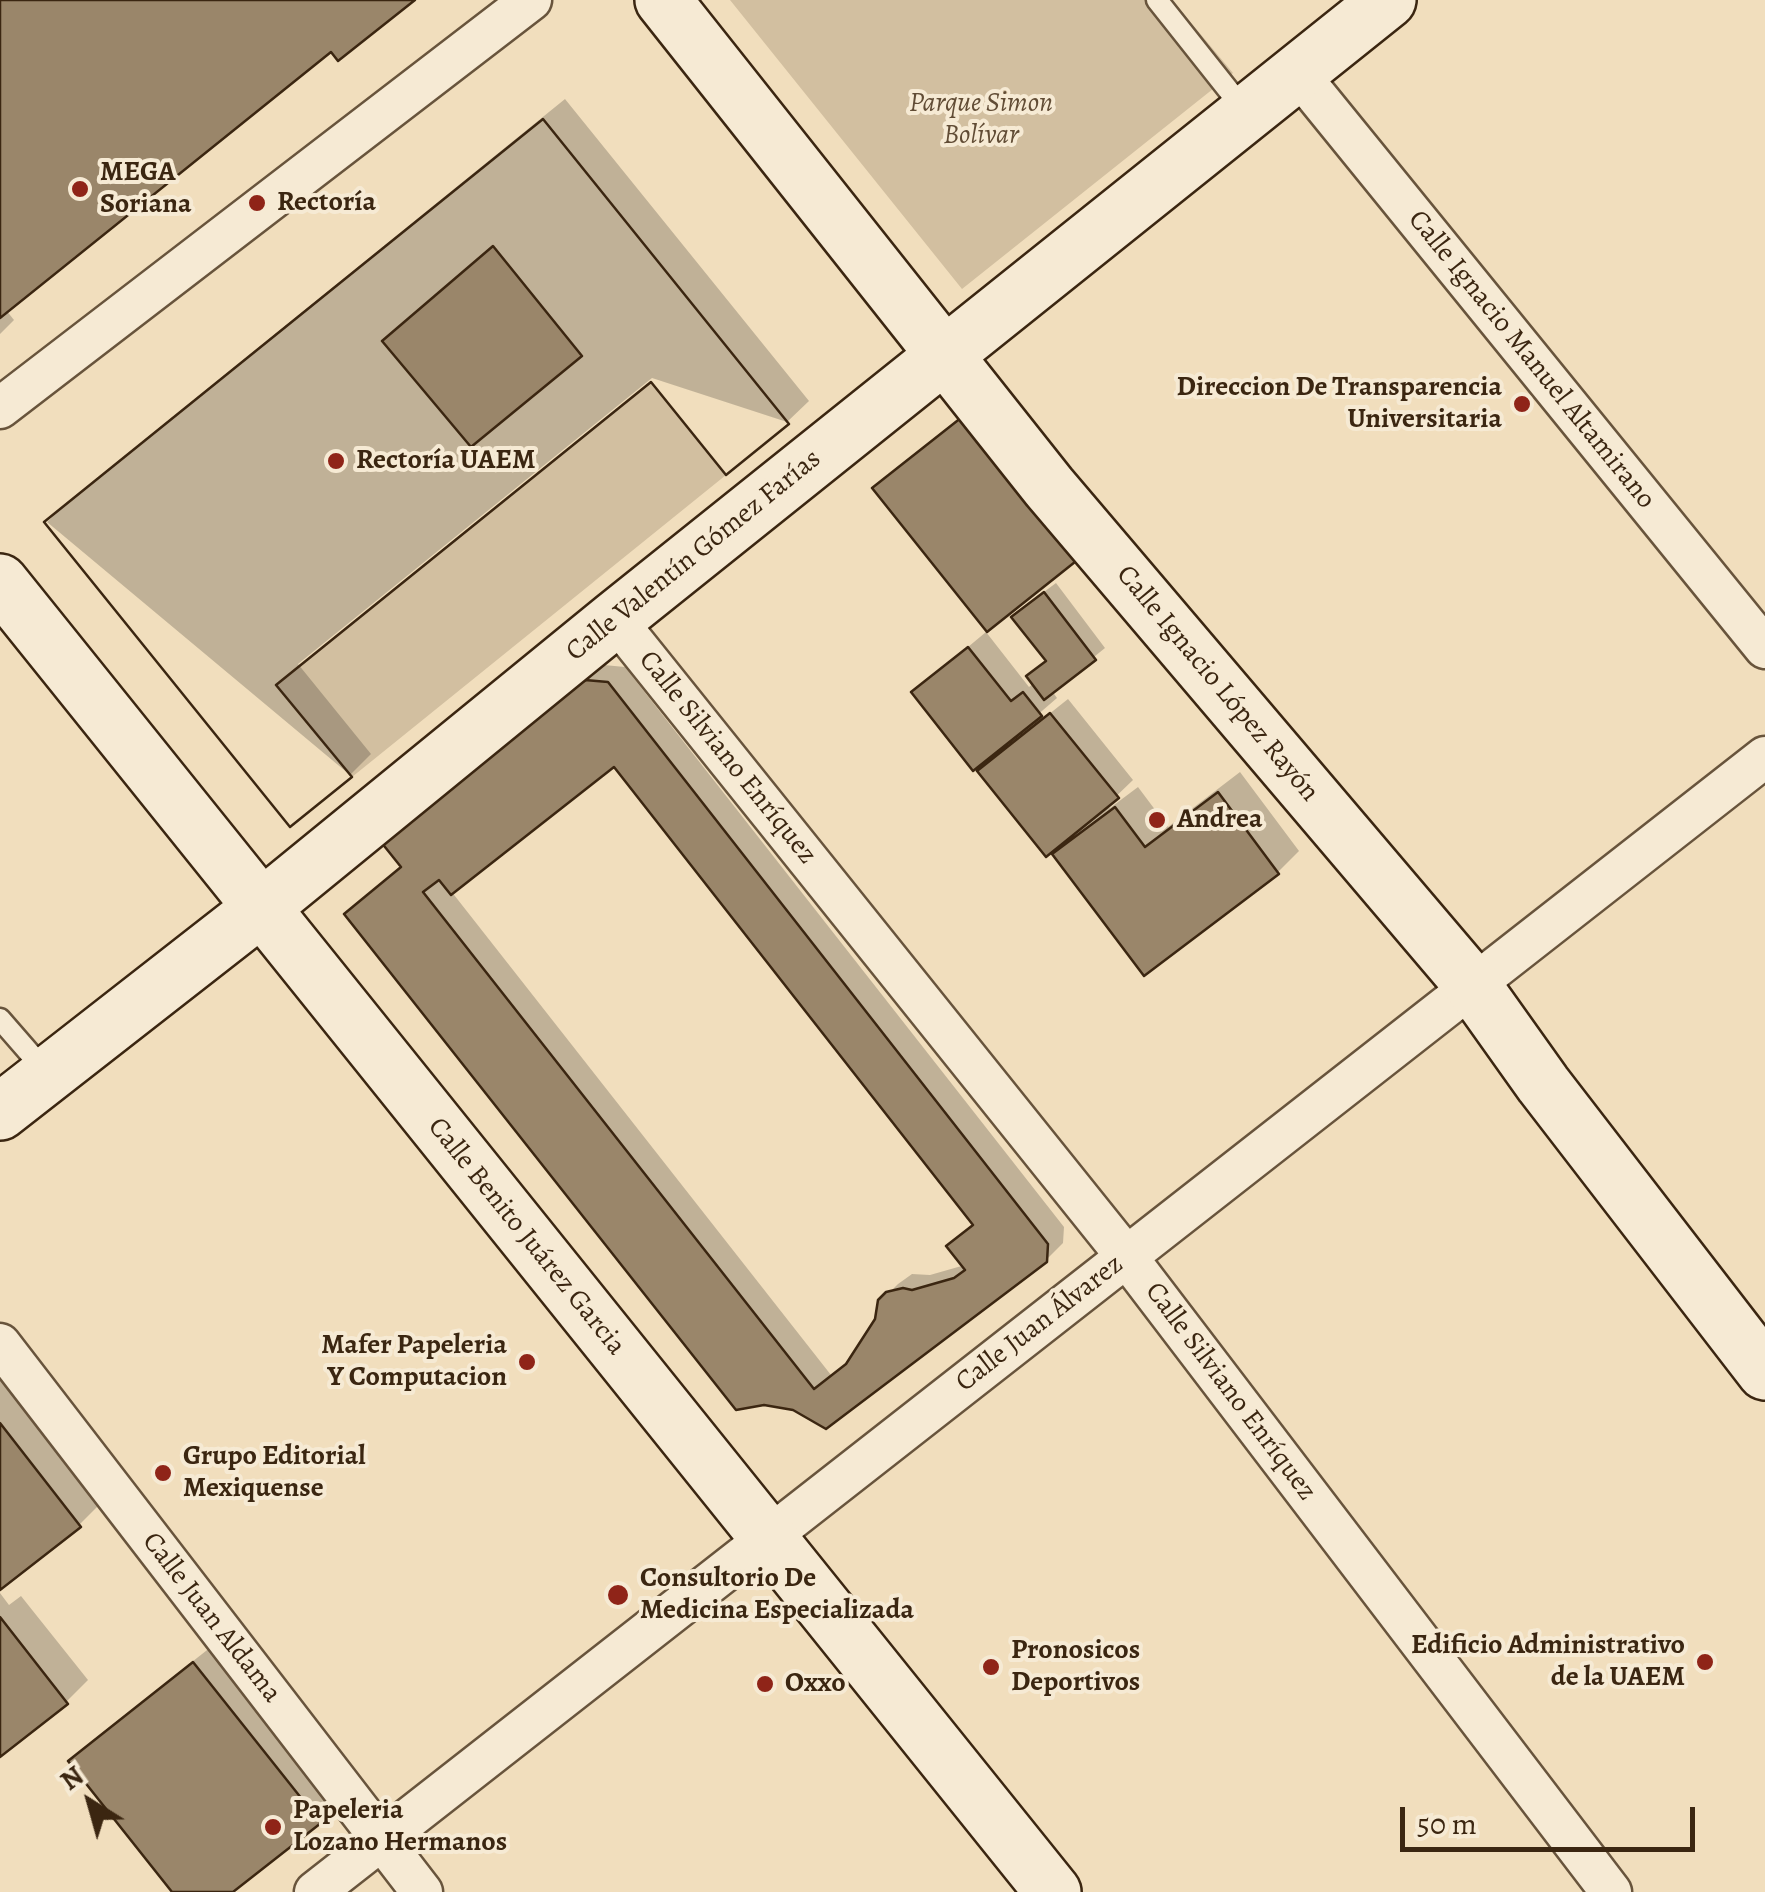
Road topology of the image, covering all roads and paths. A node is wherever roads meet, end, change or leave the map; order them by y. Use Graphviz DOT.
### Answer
graph roads {
  1 [pos="531,0"];
  2 [pos="663,0"];
  3 [pos="1157,0"];
  4 [pos="1388,0"];
  5 [pos="1297,72"];
  6 [pos="1246,112"];
  7 [pos="946,355"];
  8 [pos="0,408"];
  9 [pos="0,582"];
  10 [pos="616,619"];
  11 [pos="1765,648"];
  12 [pos="1765,757"];
  13 [pos="260,910"];
  14 [pos="1474,987"];
  15 [pos="0,1018"];
  16 [pos="15,1093"];
  17 [pos="1126,1256"];
  18 [pos="0,1344"];
  19 [pos="1765,1372"];
  20 [pos="767,1537"];
  21 [pos="382,1840"];
  22 [pos="315,1892"];
  23 [pos="422,1892"];
  24 [pos="1053,1892"];
  25 [pos="1611,1892"];
  1 -- 8 [label="street"];
  2 -- 7 [label="main road, Calle Ignacio López Rayón"];
  3 -- 6 [label="lane"];
  4 -- 5 [label="main road, Calle Valentín Gómez Farías"];
  5 -- 6 [label="main road, Calle Valentín Gómez Farías"];
  5 -- 11 [label="street, Calle Ignacio Manuel Altamirano"];
  6 -- 7 [label="main road, Calle Valentín Gómez Farías"];
  7 -- 10 [label="main road, Calle Valentín Gómez Farías"];
  7 -- 14 [label="main road, Calle Ignacio López Rayón"];
  9 -- 13 [label="main road, Calle Benito Juárez Garcia"];
  10 -- 13 [label="main road, Calle Valentín Gómez Farías"];
  10 -- 17 [label="street, Calle Silviano Enríquez"];
  12 -- 14 [label="street, Calle Juan Álvarez"];
  13 -- 16 [label="main road, Calle Valentín Gómez Farías"];
  13 -- 20 [label="main road, Calle Benito Juárez Garcia"];
  14 -- 17 [label="street, Calle Juan Álvarez"];
  14 -- 19 [label="main road, Calle Ignacio López Rayón"];
  15 -- 16 [label="lane"];
  17 -- 20 [label="street, Calle Juan Álvarez"];
  17 -- 25 [label="street, Calle Silviano Enríquez"];
  18 -- 21 [label="street, Calle Juan Aldama"];
  20 -- 21 [label="street, Calle Juan Álvarez"];
  20 -- 24 [label="main road, Calle Benito Juárez Garcia"];
  21 -- 22 [label="street, Calle Juan Álvarez"];
  21 -- 23 [label="street, Calle Juan Aldama"];
}
